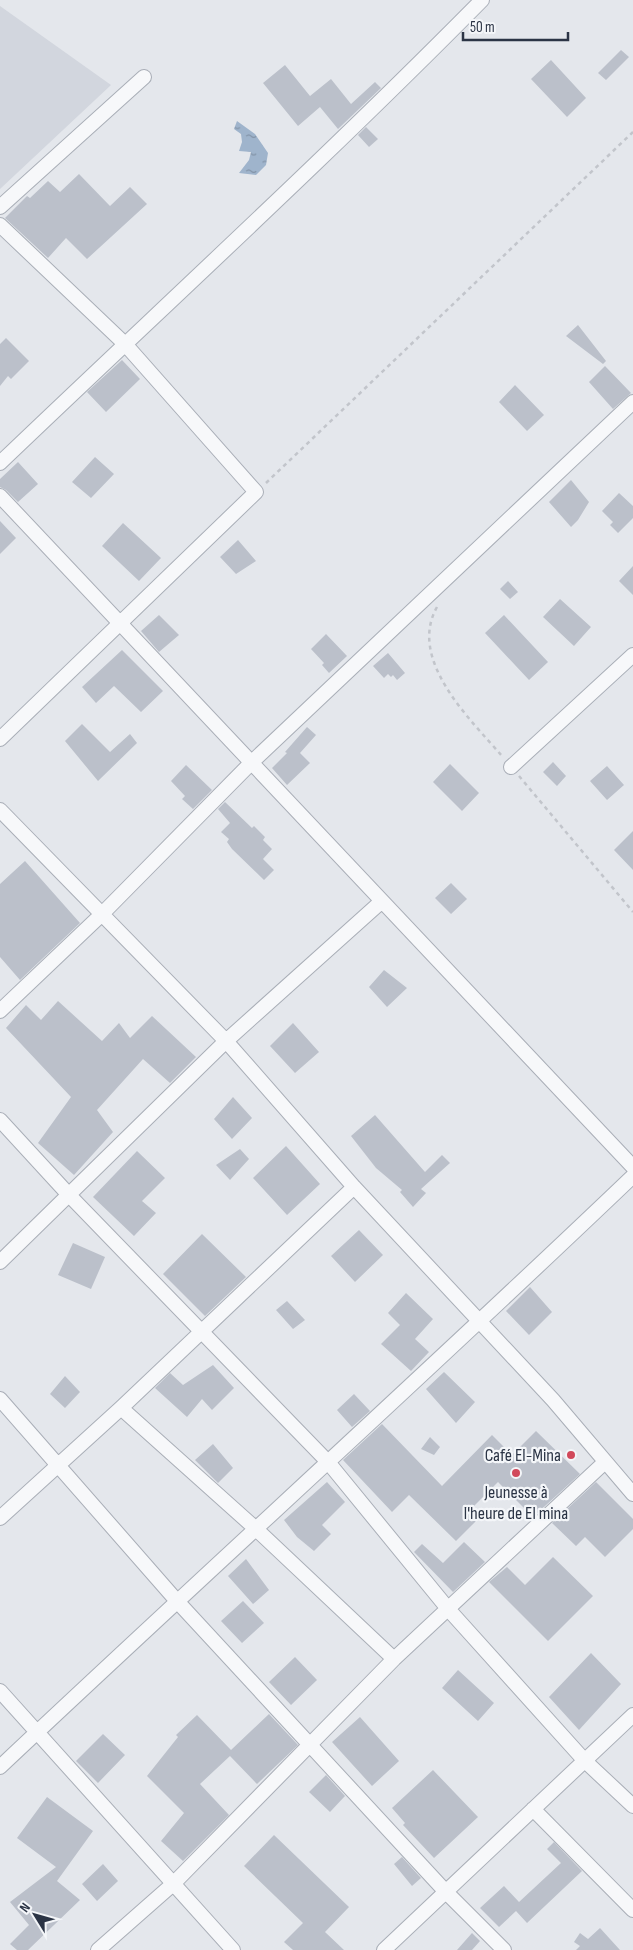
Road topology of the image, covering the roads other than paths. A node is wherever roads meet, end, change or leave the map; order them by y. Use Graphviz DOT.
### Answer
graph roads {
  1 [pos="482,0"];
  2 [pos="144,77"];
  3 [pos="0,207"];
  4 [pos="0,225"];
  5 [pos="125,344"];
  6 [pos="633,402"];
  7 [pos="0,463"];
  8 [pos="0,496"];
  9 [pos="121,624"];
  10 [pos="633,655"];
  11 [pos="0,739"];
  12 [pos="252,762"];
  13 [pos="511,767"];
  14 [pos="0,810"];
  15 [pos="382,900"];
  16 [pos="101,915"];
  17 [pos="0,1011"];
  18 [pos="226,1041"];
  19 [pos="0,1120"];
  20 [pos="633,1167"];
  21 [pos="633,1176"];
  22 [pos="354,1187"];
  23 [pos="69,1195"];
  24 [pos="0,1262"];
  25 [pos="480,1322"];
  26 [pos="202,1331"];
  27 [pos="0,1399"];
  28 [pos="121,1408"];
  29 [pos="328,1462"];
  30 [pos="605,1462"];
  31 [pos="59,1464"];
  32 [pos="633,1494"];
  33 [pos="0,1518"];
  34 [pos="255,1528"];
  35 [pos="176,1600"];
  36 [pos="449,1610"];
  37 [pos="394,1659"];
  38 [pos="0,1691"];
  39 [pos="633,1715"];
  40 [pos="37,1733"];
  41 [pos="312,1744"];
  42 [pos="585,1761"];
  43 [pos="0,1767"];
  44 [pos="633,1806"];
  45 [pos="532,1809"];
  46 [pos="173,1884"];
  47 [pos="446,1892"];
  48 [pos="633,1910"];
  49 [pos="98,1950"];
  50 [pos="233,1950"];
  51 [pos="384,1950"];
  52 [pos="504,1950"];
  1 -- 5 [label="street"];
  2 -- 3 [label="street"];
  4 -- 5 [label="street"];
  5 -- 7 [label="street"];
  5 -- 9 [label="street"];
  6 -- 12 [label="street"];
  8 -- 9 [label="street"];
  9 -- 11 [label="street"];
  9 -- 12 [label="street"];
  10 -- 13 [label="street"];
  12 -- 15 [label="street"];
  12 -- 16 [label="street"];
  14 -- 16 [label="street"];
  15 -- 18 [label="street"];
  15 -- 20 [label="street"];
  16 -- 17 [label="street"];
  16 -- 18 [label="street"];
  18 -- 22 [label="street"];
  18 -- 23 [label="street"];
  19 -- 23 [label="street"];
  21 -- 25 [label="street"];
  22 -- 25 [label="street"];
  22 -- 26 [label="street"];
  23 -- 24 [label="street"];
  23 -- 26 [label="street"];
  25 -- 29 [label="street"];
  25 -- 30 [label="street"];
  26 -- 28 [label="street"];
  26 -- 29 [label="street"];
  27 -- 31 [label="street"];
  28 -- 31 [label="street"];
  28 -- 34 [label="street"];
  29 -- 34 [label="street"];
  29 -- 36 [label="street"];
  30 -- 32 [label="street"];
  30 -- 36 [label="street"];
  31 -- 33 [label="street"];
  31 -- 35 [label="street"];
  34 -- 35 [label="street"];
  34 -- 37 [label="street"];
  35 -- 40 [label="street"];
  35 -- 41 [label="street"];
  36 -- 37 [label="street"];
  36 -- 42 [label="street"];
  37 -- 41 [label="street"];
  38 -- 40 [label="street"];
  39 -- 42 [label="street"];
  40 -- 43 [label="street"];
  40 -- 46 [label="street"];
  41 -- 46 [label="street"];
  41 -- 47 [label="street"];
  42 -- 44 [label="street"];
  42 -- 45 [label="street"];
  45 -- 47 [label="street"];
  45 -- 48 [label="street"];
  46 -- 49 [label="street"];
  46 -- 50 [label="street"];
  47 -- 51 [label="street"];
  47 -- 52 [label="street"];
}
